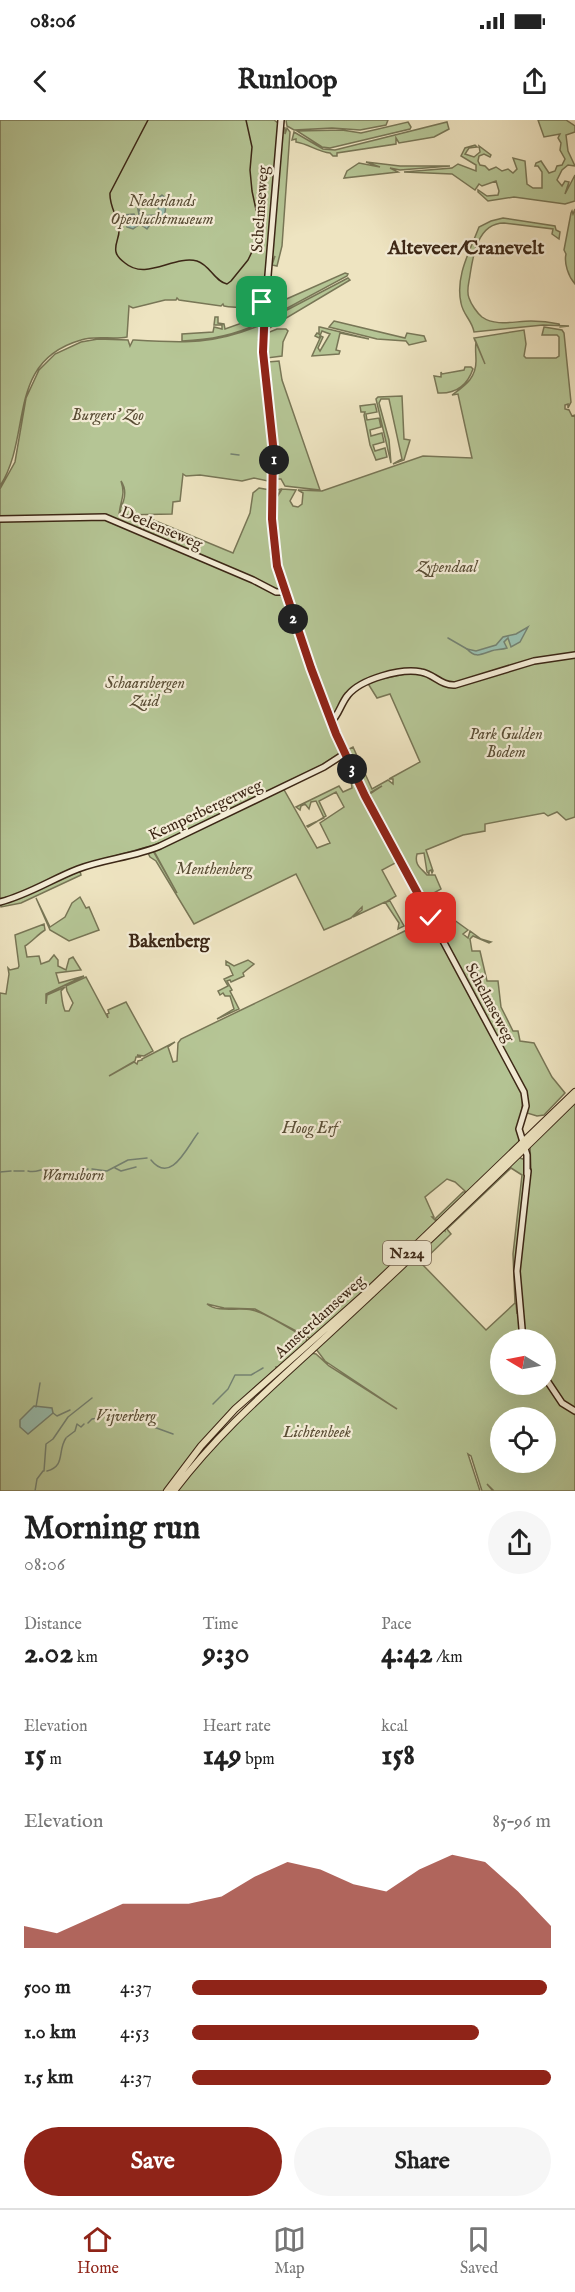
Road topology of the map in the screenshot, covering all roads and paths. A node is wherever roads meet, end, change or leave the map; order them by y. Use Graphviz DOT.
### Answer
graph roads {
  1 [pos="280,121"];
  2 [pos="0,519"];
  3 [pos="284,591"];
  4 [pos="575,655"];
  5 [pos="331,722"];
  6 [pos="345,756"];
  7 [pos="0,902"];
  8 [pos="575,1092"];
  9 [pos="575,1099"];
  10 [pos="524,1145"];
  11 [pos="506,1163"];
  12 [pos="522,1329"];
  13 [pos="556,1394"];
  14 [pos="575,1412"];
  15 [pos="167,1491"];
  16 [pos="174,1491"];
  1 -- 3 [label="main road, Schelmseweg"];
  2 -- 3 [label="main road, Deelenseweg"];
  3 -- 5 [label="main road, Schelmseweg"];
  4 -- 5 [label="main road"];
  5 -- 6 [label="main road, Schelmseweg"];
  6 -- 7 [label="main road, Kemperbergerweg"];
  6 -- 10 [label="main road, Schelmseweg"];
  8 -- 10 [label="main road, Amsterdamseweg"];
  9 -- 10 [label="main road, Amsterdamseweg"];
  10 -- 11 [label="main road, Amsterdamseweg"];
  10 -- 12 [label="main road, Schelmseweg"];
  11 -- 15 [label="main road, Amsterdamseweg / N224"];
  11 -- 16 [label="main road, Amsterdamseweg / N224"];
  13 -- 14 [label="main road"];
}
